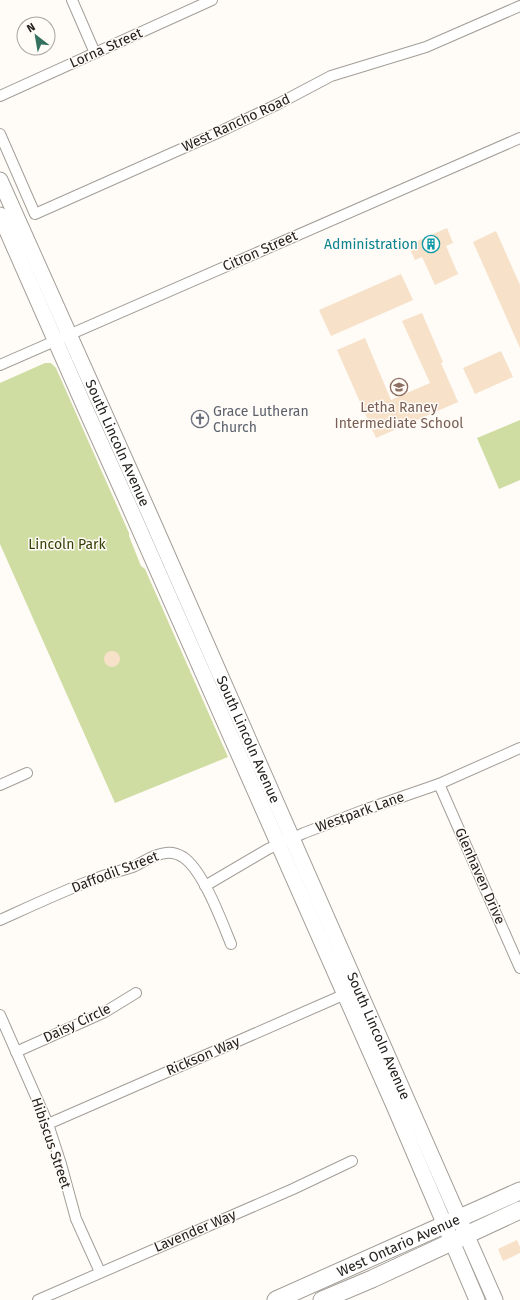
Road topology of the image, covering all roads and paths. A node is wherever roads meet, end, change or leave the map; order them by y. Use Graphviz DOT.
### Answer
graph roads {
  1 [pos="72,0"];
  2 [pos="212,0"];
  3 [pos="520,6"];
  4 [pos="95,53"];
  5 [pos="0,96"];
  6 [pos="0,134"];
  7 [pos="520,138"];
  8 [pos="0,180"];
  9 [pos="0,215"];
  10 [pos="62,338"];
  11 [pos="0,365"];
  12 [pos="520,748"];
  13 [pos="27,773"];
  14 [pos="439,784"];
  15 [pos="0,785"];
  16 [pos="285,841"];
  17 [pos="205,886"];
  18 [pos="0,920"];
  19 [pos="231,944"];
  20 [pos="520,968"];
  21 [pos="351,992"];
  22 [pos="136,993"];
  23 [pos="0,1015"];
  24 [pos="16,1052"];
  25 [pos="48,1124"];
  26 [pos="352,1161"];
  27 [pos="520,1191"];
  28 [pos="520,1210"];
  29 [pos="452,1221"];
  30 [pos="459,1238"];
  31 [pos="100,1272"];
  32 [pos="38,1300"];
  33 [pos="276,1300"];
  34 [pos="322,1300"];
  35 [pos="477,1300"];
  36 [pos="495,1300"];
  1 -- 4 [label="street"];
  2 -- 4 [label="street, Lorna Street"];
  3 -- 6 [label="street, West Rancho Road"];
  4 -- 5 [label="street, Lorna Street"];
  7 -- 10 [label="street, Citron Street"];
  8 -- 10 [label="main road, South Lincoln Avenue"];
  9 -- 10 [label="main road, South Lincoln Avenue"];
  10 -- 11 [label="street, Citron Street"];
  10 -- 16 [label="main road, South Lincoln Avenue"];
  12 -- 14 [label="street, Westpark Lane"];
  13 -- 15 [label="street"];
  14 -- 16 [label="street, Westpark Lane"];
  14 -- 20 [label="street, Glenhaven Drive"];
  16 -- 17 [label="street, Westpark Lane"];
  16 -- 21 [label="main road, South Lincoln Avenue"];
  17 -- 18 [label="street, Daffodil Street"];
  17 -- 19 [label="street, Daffodil Street"];
  21 -- 25 [label="street, Rickson Way"];
  21 -- 29 [label="main road, South Lincoln Avenue"];
  22 -- 24 [label="street, Daisy Circle"];
  23 -- 24 [label="street, Hibiscus Street"];
  24 -- 25 [label="street, Hibiscus Street"];
  25 -- 31 [label="street, Hibiscus Street"];
  26 -- 31 [label="street, Lavender Way"];
  27 -- 29 [label="main road, West Ontario Avenue"];
  28 -- 30 [label="main road, West Ontario Avenue"];
  29 -- 30 [label="main road, South Lincoln Avenue"];
  29 -- 33 [label="main road, West Ontario Avenue"];
  30 -- 34 [label="main road, West Ontario Avenue"];
  30 -- 35 [label="main road, South Lincoln Avenue"];
  30 -- 36 [label="main road, South Lincoln Avenue"];
  31 -- 32 [label="street, Lavender Way"];
}
